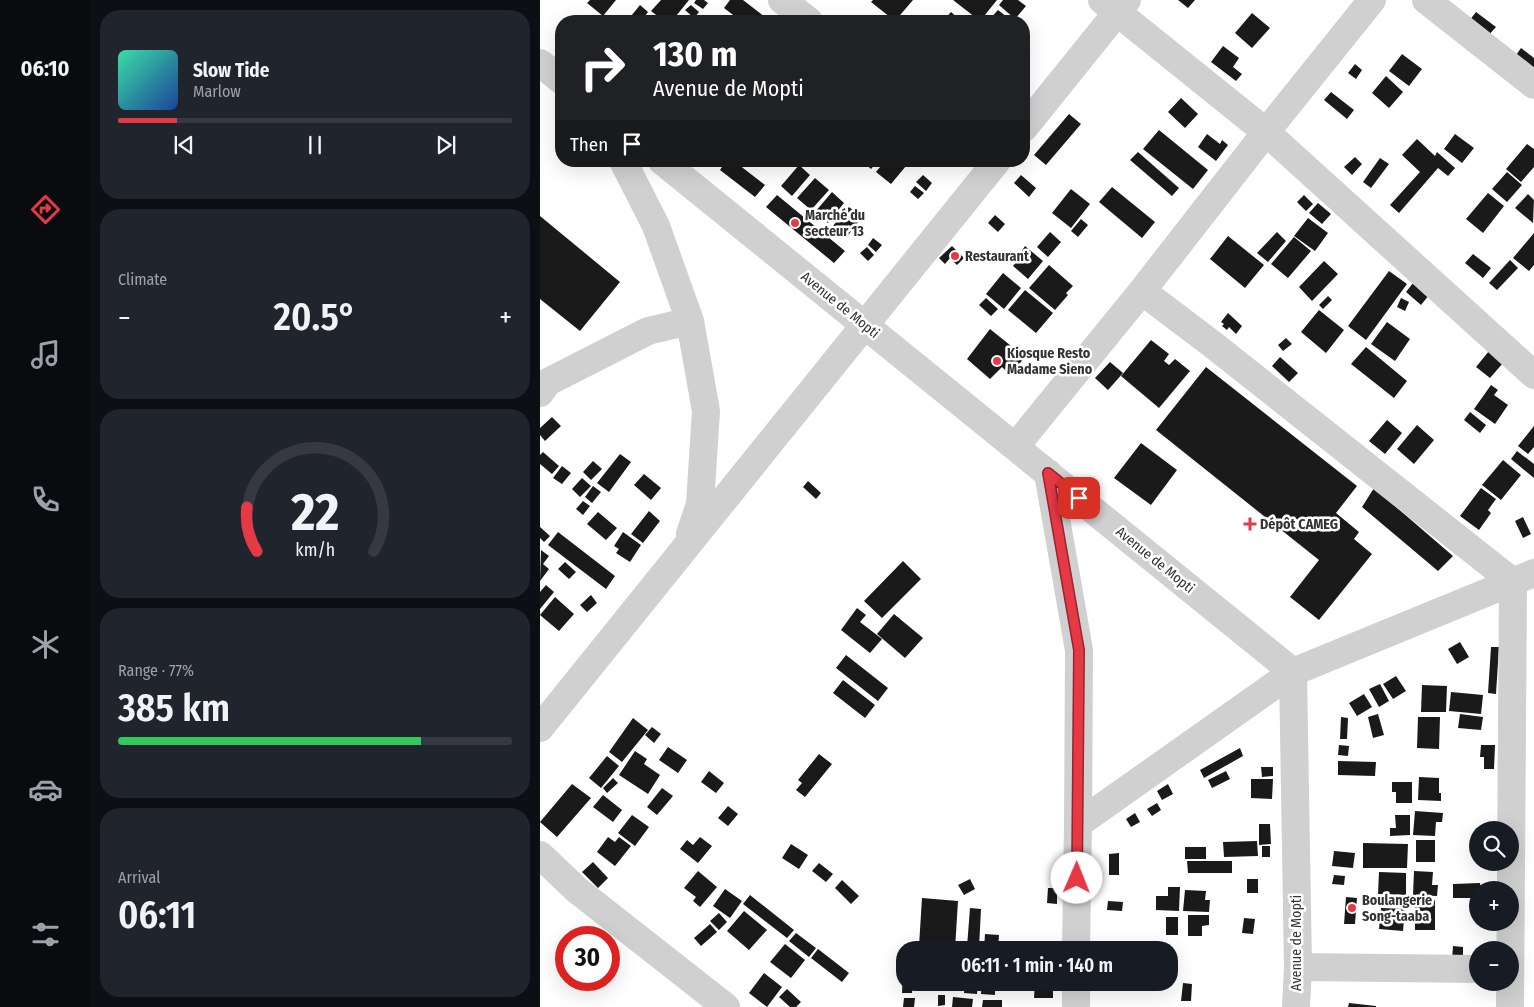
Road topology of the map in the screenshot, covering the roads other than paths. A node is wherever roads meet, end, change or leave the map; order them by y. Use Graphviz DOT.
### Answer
graph roads {
  1 [pos="782,0"];
  2 [pos="1372,0"];
  3 [pos="1426,0"];
  4 [pos="1116,4"];
  5 [pos="801,15"];
  6 [pos="540,63"];
  7 [pos="555,75"];
  8 [pos="1534,85"];
  9 [pos="1030,120"];
  10 [pos="1266,132"];
  11 [pos="626,167"];
  12 [pos="669,167"];
  13 [pos="990,167"];
  14 [pos="1142,292"];
  15 [pos="690,321"];
  16 [pos="865,325"];
  17 [pos="1534,375"];
  18 [pos="540,393"];
  19 [pos="1015,447"];
  20 [pos="1048,473"];
  21 [pos="684,549"];
  22 [pos="1524,578"];
  23 [pos="1293,672"];
  24 [pos="540,728"];
  25 [pos="1078,824"];
  26 [pos="540,855"];
  27 [pos="1076,941"];
  28 [pos="1518,941"];
  29 [pos="1298,967"];
  30 [pos="1469,969"];
  31 [pos="1076,991"];
  32 [pos="1513,991"];
  33 [pos="726,1007"];
  34 [pos="1076,1007"];
  35 [pos="1296,1007"];
  36 [pos="1510,1007"];
  1 -- 5 [label="street"];
  2 -- 10 [label="street"];
  3 -- 8 [label="street"];
  4 -- 9 [label="street"];
  4 -- 10 [label="street"];
  6 -- 7 [label="street"];
  10 -- 14 [label="street"];
  10 -- 17 [label="street"];
  11 -- 15 [label="street"];
  12 -- 16 [label="street, Avenue de Mopti"];
  13 -- 16 [label="street"];
  14 -- 19 [label="street"];
  14 -- 22 [label="street"];
  15 -- 18 [label="street"];
  15 -- 21 [label="street"];
  16 -- 19 [label="street, Avenue de Mopti"];
  16 -- 21 [label="street"];
  19 -- 20 [label="street, Avenue de Mopti"];
  20 -- 23 [label="street, Avenue de Mopti"];
  20 -- 25 [label="street"];
  21 -- 24 [label="street"];
  22 -- 23 [label="street"];
  22 -- 28 [label="street"];
  23 -- 25 [label="street"];
  23 -- 29 [label="street, Avenue de Mopti"];
  25 -- 27 [label="street"];
  26 -- 33 [label="street"];
  29 -- 30 [label="street"];
  29 -- 35 [label="street, Avenue de Mopti"];
  31 -- 34 [label="street"];
  32 -- 36 [label="street"];
}
